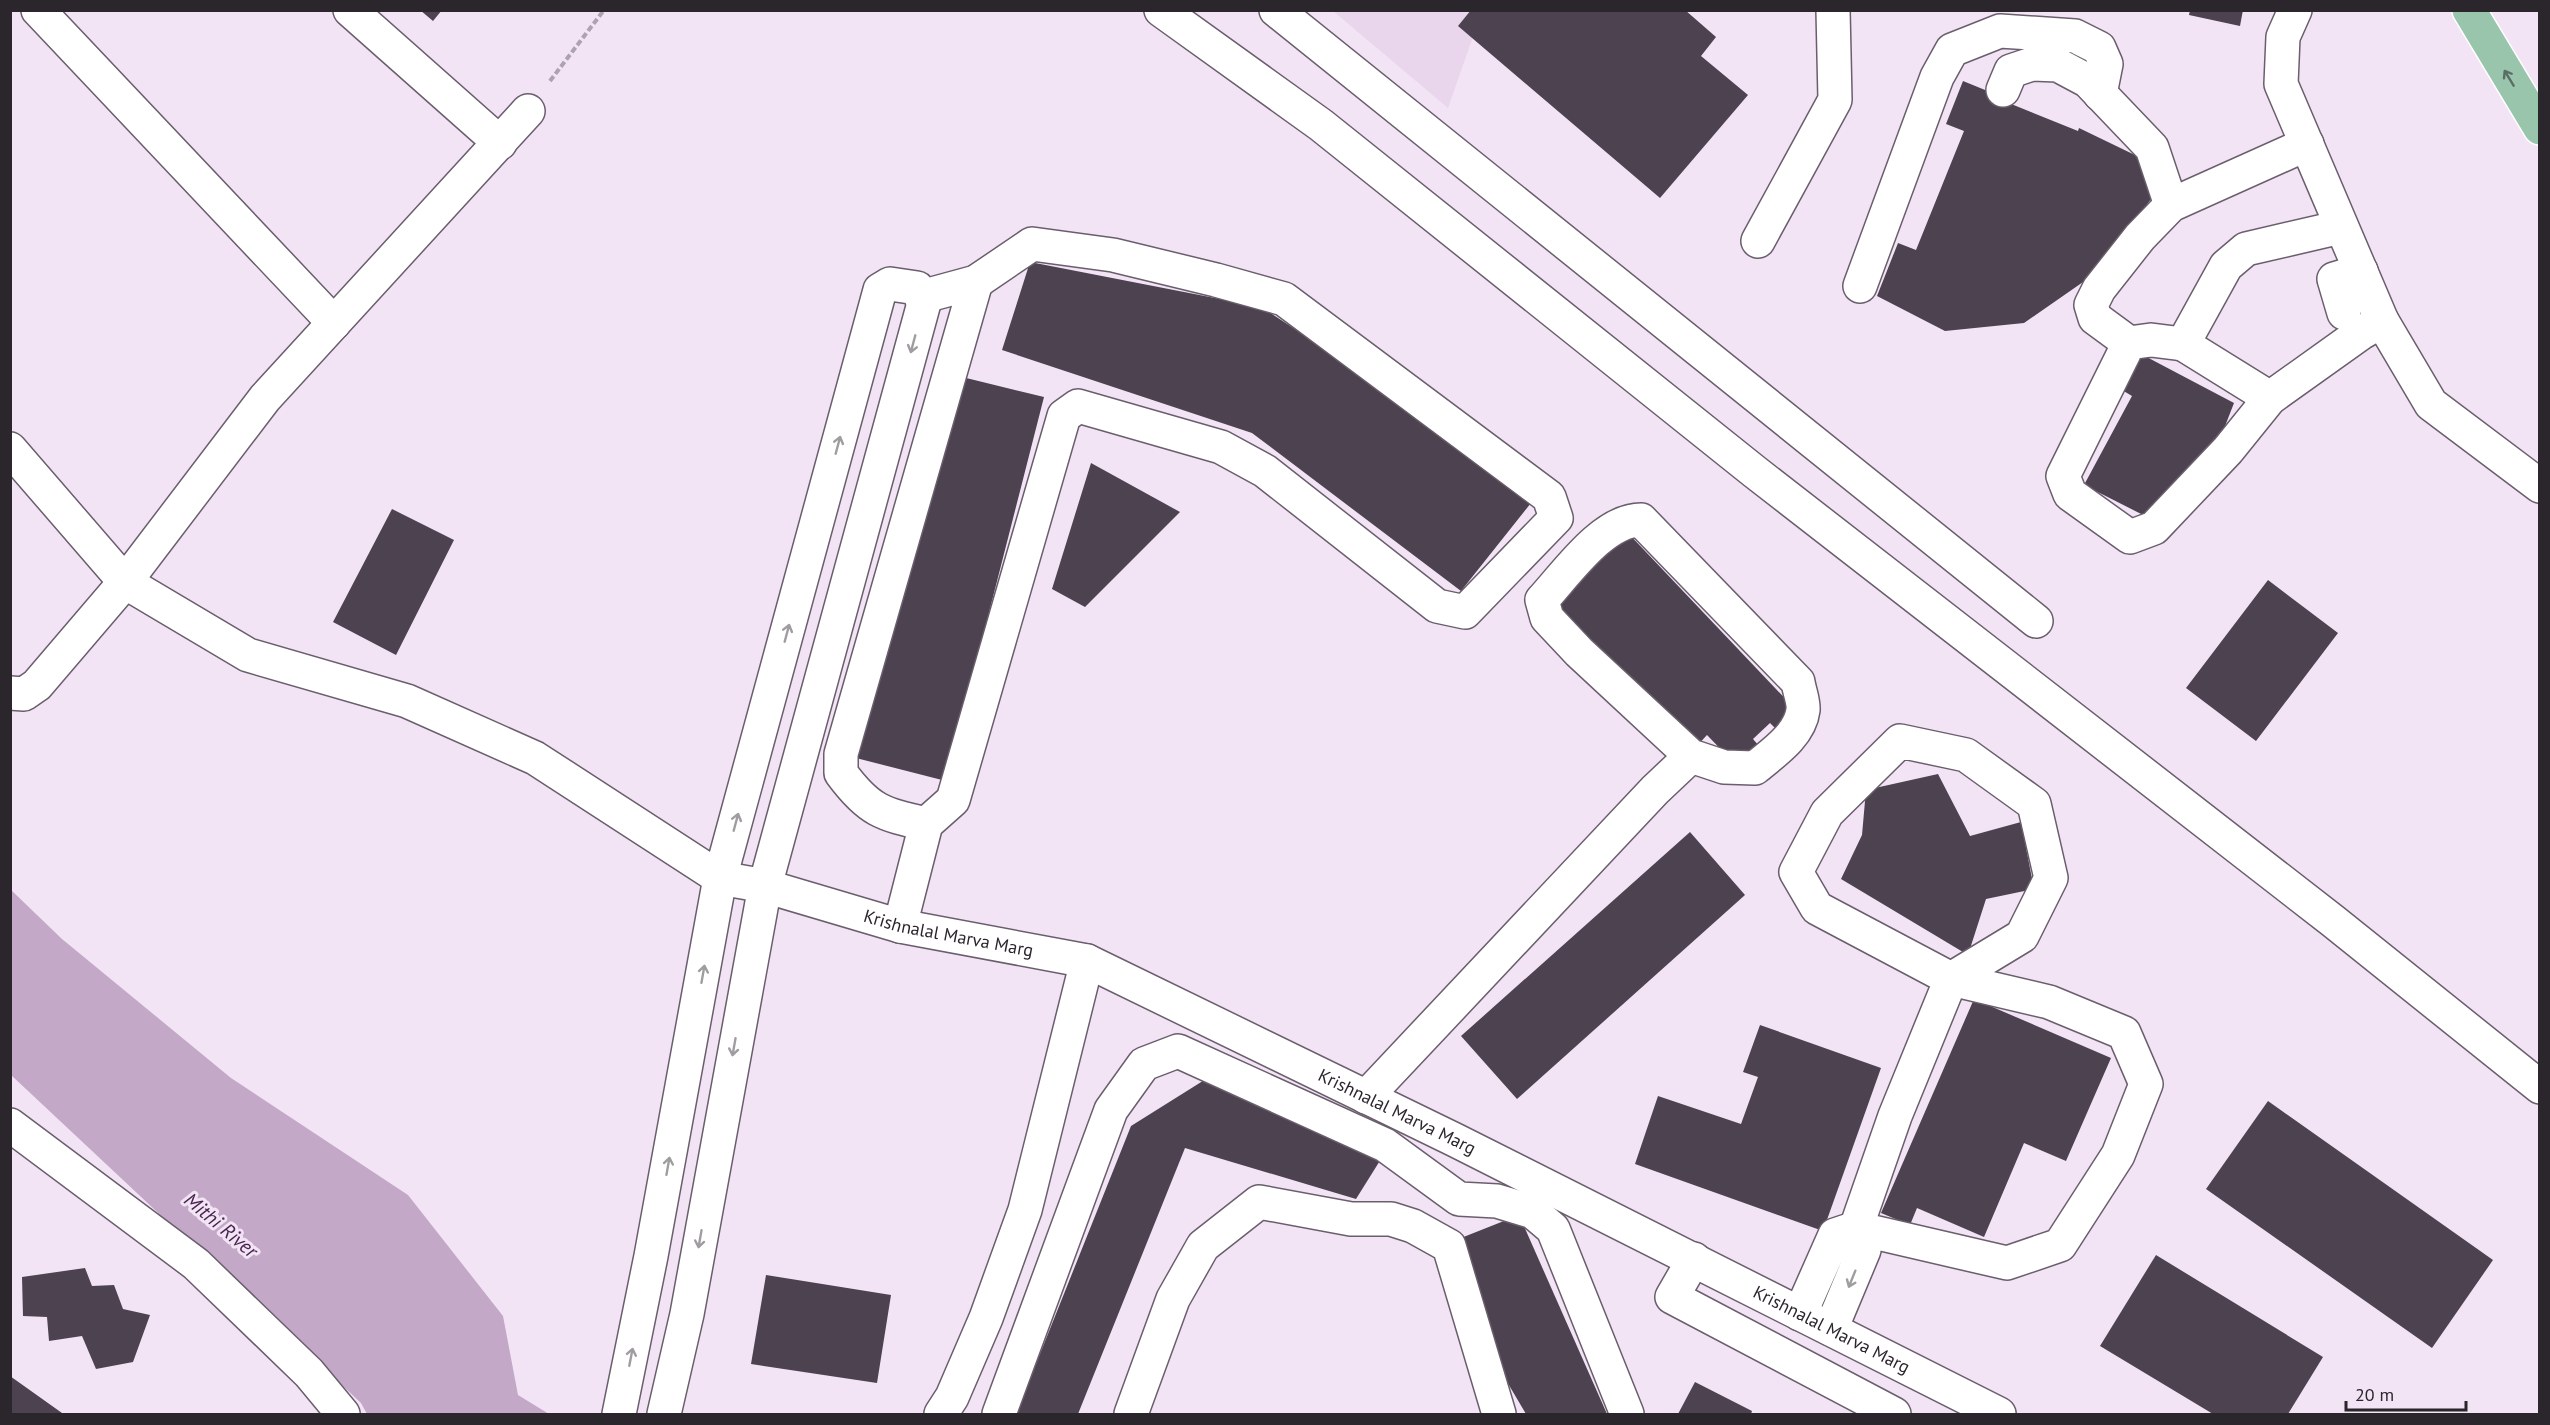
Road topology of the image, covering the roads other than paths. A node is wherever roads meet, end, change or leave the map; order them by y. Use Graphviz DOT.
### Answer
graph roads {
  1 [pos="38,10"];
  2 [pos="350,10"];
  3 [pos="1161,10"];
  4 [pos="1276,10"];
  5 [pos="1833,10"];
  6 [pos="2295,10"];
  7 [pos="2469,10"];
  8 [pos="2003,90"];
  9 [pos="2100,94"];
  10 [pos="528,111"];
  11 [pos="2540,128"];
  12 [pos="500,143"];
  13 [pos="2307,144"];
  14 [pos="2171,205"];
  15 [pos="2341,227"];
  16 [pos="1758,241"];
  17 [pos="2340,269"];
  18 [pos="976,282"];
  19 [pos="1860,286"];
  20 [pos="921,297"];
  21 [pos="2344,314"];
  22 [pos="2382,321"];
  23 [pos="334,323"];
  24 [pos="2129,343"];
  25 [pos="2183,344"];
  26 [pos="2270,398"];
  27 [pos="10,449"];
  28 [pos="2540,486"];
  29 [pos="810,551"];
  30 [pos="853,564"];
  31 [pos="125,582"];
  32 [pos="2036,621"];
  33 [pos="10,693"];
  34 [pos="1691,756"];
  35 [pos="926,824"];
  36 [pos="720,878"];
  37 [pos="765,886"];
  38 [pos="900,926"];
  39 [pos="1087,962"];
  40 [pos="1951,979"];
  41 [pos="2540,1087"];
  42 [pos="1366,1097"];
  43 [pos="10,1125"];
  44 [pos="1455,1140"];
  45 [pos="1434,1181"];
  46 [pos="1413,1226"];
  47 [pos="1856,1228"];
  48 [pos="1694,1259"];
  49 [pos="1800,1314"];
  50 [pos="1831,1329"];
  51 [pos="342,1414"];
  52 [pos="619,1414"];
  53 [pos="664,1414"];
  54 [pos="941,1414"];
  55 [pos="999,1414"];
  56 [pos="1131,1414"];
  57 [pos="1499,1414"];
  58 [pos="1627,1414"];
  59 [pos="1894,1414"];
  60 [pos="1999,1414"];
  1 -- 23 [label="street"];
  2 -- 12 [label="street"];
  3 -- 41 [label="street"];
  4 -- 32 [label="street"];
  5 -- 16 [label="street"];
  6 -- 13 [label="street"];
  11 -- 7 [label="main road, one-way"];
  8 -- 9 [label="street"];
  9 -- 14 [label="street"];
  9 -- 19 [label="street"];
  10 -- 12 [label="street"];
  12 -- 23 [label="street"];
  13 -- 14 [label="street"];
  13 -- 15 [label="street"];
  14 -- 24 [label="street"];
  15 -- 17 [label="street"];
  15 -- 25 [label="street"];
  17 -- 21 [label="street"];
  17 -- 22 [label="street"];
  18 -- 20 [label="street"];
  18 -- 35 [label="street"];
  18 -- 35 [label="street"];
  29 -- 20 [label="street, one-way"];
  20 -- 30 [label="street, one-way"];
  22 -- 26 [label="street"];
  22 -- 28 [label="street"];
  23 -- 31 [label="street"];
  24 -- 25 [label="street"];
  24 -- 26 [label="street"];
  25 -- 26 [label="street"];
  27 -- 31 [label="street"];
  29 -- 30 [label="street"];
  36 -- 29 [label="street, one-way"];
  30 -- 37 [label="street"];
  31 -- 33 [label="street"];
  31 -- 36 [label="street"];
  34 -- 34 [label="street"];
  34 -- 42 [label="street"];
  35 -- 38 [label="street"];
  36 -- 37 [label="street, Krishnalal Marva Marg"];
  52 -- 36 [label="street, one-way"];
  37 -- 38 [label="street, Krishnalal Marva Marg"];
  37 -- 53 [label="street, one-way"];
  38 -- 39 [label="street, Krishnalal Marva Marg"];
  39 -- 42 [label="street, Krishnalal Marva Marg"];
  39 -- 54 [label="street"];
  40 -- 40 [label="street"];
  40 -- 47 [label="street"];
  40 -- 47 [label="street"];
  42 -- 44 [label="street, Krishnalal Marva Marg"];
  43 -- 51 [label="street"];
  44 -- 45 [label="street"];
  44 -- 48 [label="street, Krishnalal Marva Marg"];
  45 -- 46 [label="street"];
  45 -- 55 [label="street"];
  45 -- 58 [label="street"];
  46 -- 56 [label="street"];
  46 -- 57 [label="street"];
  47 -- 49 [label="street"];
  47 -- 50 [label="street, one-way"];
  48 -- 49 [label="street, Krishnalal Marva Marg"];
  48 -- 59 [label="street"];
  49 -- 50 [label="street, Krishnalal Marva Marg"];
  50 -- 60 [label="street, Krishnalal Marva Marg"];
}
